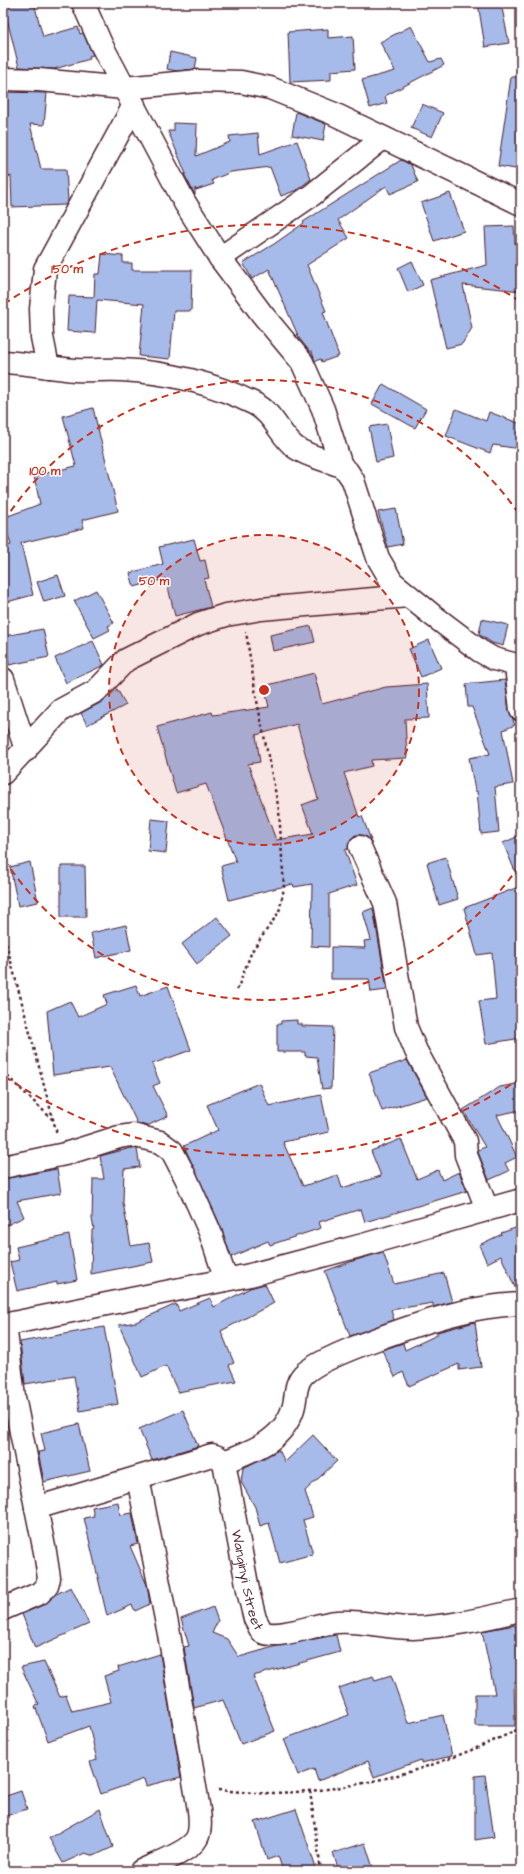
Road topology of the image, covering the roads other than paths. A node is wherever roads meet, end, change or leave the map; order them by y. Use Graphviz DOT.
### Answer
graph roads {
  1 [pos="83,3"];
  2 [pos="3,79"];
  3 [pos="129,97"];
  4 [pos="383,138"];
  5 [pos="521,204"];
  6 [pos="220,258"];
  7 [pos="3,362"];
  8 [pos="48,366"];
  9 [pos="341,466"];
  10 [pos="408,596"];
  11 [pos="519,666"];
  12 [pos="3,679"];
  13 [pos="521,710"];
  14 [pos="26,750"];
  15 [pos="3,773"];
  16 [pos="360,847"];
  17 [pos="3,1167"];
  18 [pos="521,1200"];
  19 [pos="487,1209"];
  20 [pos="226,1280"];
  21 [pos="521,1304"];
  22 [pos="4,1324"];
  23 [pos="224,1462"];
  24 [pos="138,1478"];
  25 [pos="36,1508"];
  26 [pos="3,1610"];
  27 [pos="521,1610"];
  28 [pos="141,1871"];
  1 -- 3 [label="street"];
  2 -- 3 [label="street"];
  3 -- 4 [label="street"];
  3 -- 6 [label="street"];
  3 -- 8 [label="street"];
  4 -- 5 [label="street"];
  4 -- 6 [label="street"];
  6 -- 9 [label="street"];
  7 -- 8 [label="street"];
  8 -- 9 [label="street"];
  9 -- 10 [label="street"];
  10 -- 11 [label="street"];
  10 -- 14 [label="street"];
  11 -- 13 [label="street"];
  12 -- 14 [label="street"];
  14 -- 15 [label="street"];
  16 -- 19 [label="street"];
  17 -- 20 [label="street"];
  18 -- 19 [label="street"];
  19 -- 20 [label="street"];
  20 -- 22 [label="street"];
  21 -- 23 [label="street"];
  22 -- 25 [label="street"];
  23 -- 24 [label="street"];
  23 -- 27 [label="street, Wanginyi Street"];
  24 -- 25 [label="street"];
  24 -- 28 [label="street"];
  25 -- 26 [label="street"];
}
